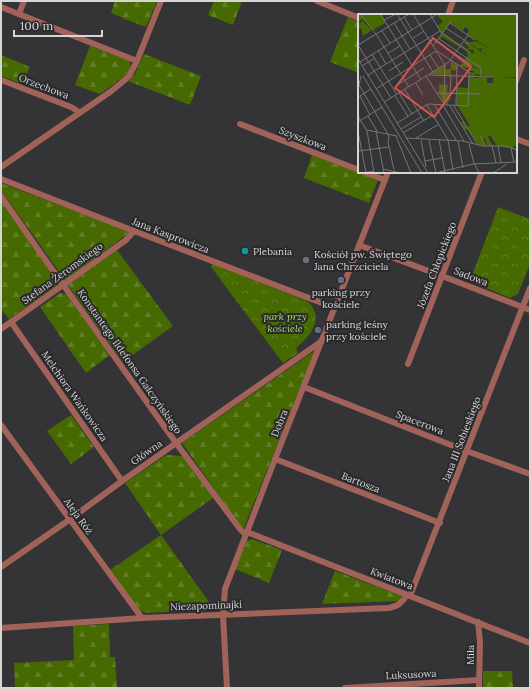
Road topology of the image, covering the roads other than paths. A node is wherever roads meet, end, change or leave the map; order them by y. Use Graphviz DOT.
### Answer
graph roads {
  1 [pos="24,1"];
  2 [pos="161,1"];
  3 [pos="317,1"];
  4 [pos="453,1"];
  5 [pos="1,7"];
  6 [pos="19,14"];
  7 [pos="448,14"];
  8 [pos="358,18"];
  9 [pos="524,60"];
  10 [pos="137,61"];
  11 [pos="517,78"];
  12 [pos="1,80"];
  13 [pos="79,113"];
  14 [pos="240,124"];
  15 [pos="517,139"];
  16 [pos="530,144"];
  17 [pos="1,166"];
  18 [pos="358,170"];
  19 [pos="367,173"];
  20 [pos="388,173"];
  21 [pos="482,173"];
  22 [pos="1,179"];
  23 [pos="385,180"];
  24 [pos="1,196"];
  25 [pos="134,231"];
  26 [pos="359,245"];
  27 [pos="442,276"];
  28 [pos="64,285"];
  29 [pos="530,288"];
  30 [pos="523,307"];
  31 [pos="335,308"];
  32 [pos="530,310"];
  33 [pos="11,322"];
  34 [pos="1,329"];
  35 [pos="322,340"];
  36 [pos="408,364"];
  37 [pos="304,387"];
  38 [pos="1,425"];
  39 [pos="176,443"];
  40 [pos="467,452"];
  41 [pos="275,460"];
  42 [pos="530,474"];
  43 [pos="122,481"];
  44 [pos="69,520"];
  45 [pos="440,523"];
  46 [pos="246,533"];
  47 [pos="1,567"];
  48 [pos="409,595"];
  49 [pos="223,615"];
  50 [pos="142,618"];
  51 [pos="478,622"];
  52 [pos="1,628"];
  53 [pos="530,643"];
  54 [pos="479,680"];
  55 [pos="226,688"];
  56 [pos="345,688"];
  57 [pos="479,688"];
  1 -- 6 [label="street"];
  2 -- 10 [label="street"];
  3 -- 8 [label="street"];
  4 -- 7 [label="street"];
  5 -- 6 [label="street"];
  6 -- 10 [label="street"];
  9 -- 11 [label="street"];
  10 -- 13 [label="street"];
  12 -- 13 [label="street, Orzechowa"];
  13 -- 17 [label="street"];
  14 -- 18 [label="street, Szyszkowa"];
  15 -- 16 [label="street"];
  19 -- 23 [label="street"];
  20 -- 23 [label="street, Dobra"];
  21 -- 27 [label="street, Józefa Chłopickiego"];
  22 -- 25 [label="street, Jana Kasprowicza"];
  23 -- 26 [label="street, Dobra"];
  24 -- 28 [label="street, Konstantego Ildefonsa Gałczyńskiego"];
  25 -- 28 [label="street, Stefana Żeromskiego"];
  25 -- 31 [label="street, Jana Kasprowicza"];
  26 -- 27 [label="street, Sadowa"];
  26 -- 31 [label="street, Dobra"];
  27 -- 30 [label="street, Sadowa"];
  27 -- 36 [label="street, Józefa Chłopickiego"];
  28 -- 33 [label="street, Stefana Żeromskiego"];
  28 -- 39 [label="street, Konstantego Ildefonsa Gałczyńskiego"];
  29 -- 30 [label="street, Jana III Sobieskiego"];
  30 -- 32 [label="street, Sadowa"];
  30 -- 40 [label="street, Jana III Sobieskiego"];
  31 -- 35 [label="street, Dobra"];
  33 -- 34 [label="street, Stefana Żeromskiego"];
  33 -- 43 [label="street, Melchiora Wańkowicza"];
  35 -- 37 [label="street, Dobra"];
  35 -- 39 [label="street, Główna"];
  37 -- 40 [label="street, Spacerowa"];
  37 -- 41 [label="street, Dobra"];
  38 -- 44 [label="street, Aleja Róż"];
  39 -- 43 [label="street, Główna"];
  39 -- 46 [label="street, Konstantego Ildefonsa Gałczyńskiego"];
  40 -- 42 [label="street, Spacerowa"];
  40 -- 45 [label="street, Jana III Sobieskiego"];
  41 -- 45 [label="street, Bartosza"];
  41 -- 46 [label="street, Dobra"];
  43 -- 44 [label="street, Główna"];
  44 -- 47 [label="street, Główna"];
  44 -- 50 [label="street, Aleja Róż"];
  45 -- 48 [label="street, Jana III Sobieskiego"];
  46 -- 48 [label="street, Kwiatowa"];
  46 -- 49 [label="street, Dobra"];
  48 -- 49 [label="street, Niezapominajki"];
  48 -- 51 [label="street, Kwiatowa"];
  49 -- 50 [label="street, Niezapominajki"];
  49 -- 55 [label="street, Dobra"];
  50 -- 52 [label="street, Niezapominajki"];
  51 -- 53 [label="street, Kwiatowa"];
  51 -- 54 [label="street, Miła"];
  54 -- 56 [label="street, Luksusowa"];
  54 -- 57 [label="street, Miła"];
}
